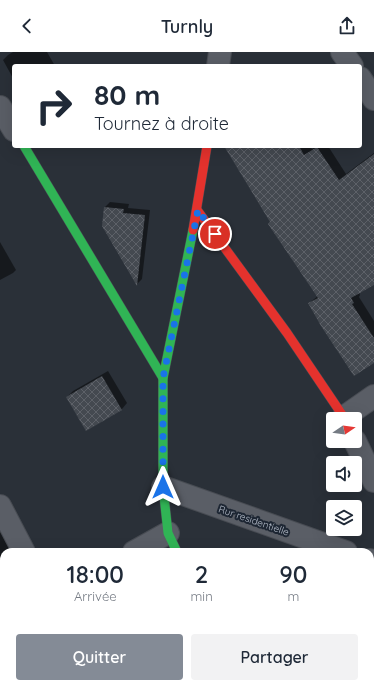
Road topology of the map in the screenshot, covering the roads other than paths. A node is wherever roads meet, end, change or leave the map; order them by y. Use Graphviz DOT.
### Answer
graph roads {
  1 [pos="220,52"];
  2 [pos="342,52"];
  3 [pos="218,64"];
  4 [pos="351,64"];
  5 [pos="362,81"];
  6 [pos="374,99"];
  7 [pos="0,107"];
  8 [pos="12,127"];
  9 [pos="25,148"];
  10 [pos="207,148"];
  11 [pos="198,210"];
  12 [pos="163,378"];
  13 [pos="374,396"];
  14 [pos="340,412"];
  15 [pos="352,412"];
  16 [pos="358,448"];
  17 [pos="374,481"];
  18 [pos="163,487"];
  19 [pos="0,506"];
  20 [pos="173,542"];
  21 [pos="22,548"];
  22 [pos="150,548"];
  23 [pos="335,548"];
  1 -- 3 [label="street"];
  2 -- 4 [label="street"];
  5 -- 6 [label="street"];
  7 -- 8 [label="street"];
  9 -- 12 [label="street"];
  10 -- 11 [label="street"];
  11 -- 12 [label="street"];
  11 -- 14 [label="street"];
  12 -- 18 [label="street"];
  13 -- 15 [label="street"];
  16 -- 17 [label="street"];
  18 -- 20 [label="street"];
  18 -- 23 [label="street, Rur residentielle"];
  19 -- 21 [label="street"];
  20 -- 22 [label="street"];
}
